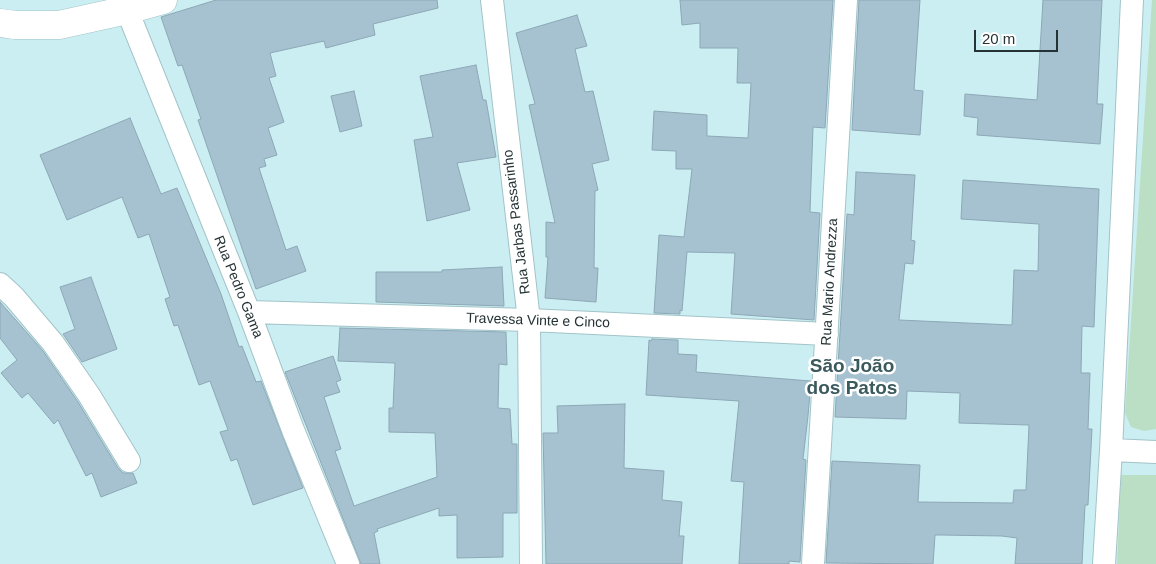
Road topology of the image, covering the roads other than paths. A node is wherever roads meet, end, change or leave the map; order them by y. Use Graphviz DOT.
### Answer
graph roads {
  1 [pos="163,0"];
  2 [pos="492,0"];
  3 [pos="846,0"];
  4 [pos="1132,0"];
  5 [pos="127,10"];
  6 [pos="0,23"];
  7 [pos="0,284"];
  8 [pos="249,312"];
  9 [pos="529,320"];
  10 [pos="827,334"];
  11 [pos="1111,450"];
  12 [pos="1156,452"];
  13 [pos="129,461"];
  14 [pos="348,564"];
  15 [pos="531,564"];
  16 [pos="813,564"];
  17 [pos="1104,564"];
  1 -- 5 [label="street"];
  2 -- 9 [label="street, Rua Jarbas Passarinho"];
  3 -- 10 [label="street, Rua Mario Andrezza"];
  4 -- 11 [label="street"];
  5 -- 6 [label="street"];
  5 -- 8 [label="street, Rua Pedro Gama"];
  7 -- 13 [label="street"];
  8 -- 9 [label="street, Travessa Vinte e Cinco"];
  8 -- 14 [label="street, Rua Pedro Gama"];
  9 -- 10 [label="street, Travessa Vinte e Cinco"];
  9 -- 15 [label="street, Rua Jarbas Passarinho"];
  10 -- 16 [label="street, Rua Mario Andrezza"];
  11 -- 12 [label="street"];
  11 -- 17 [label="street"];
}
